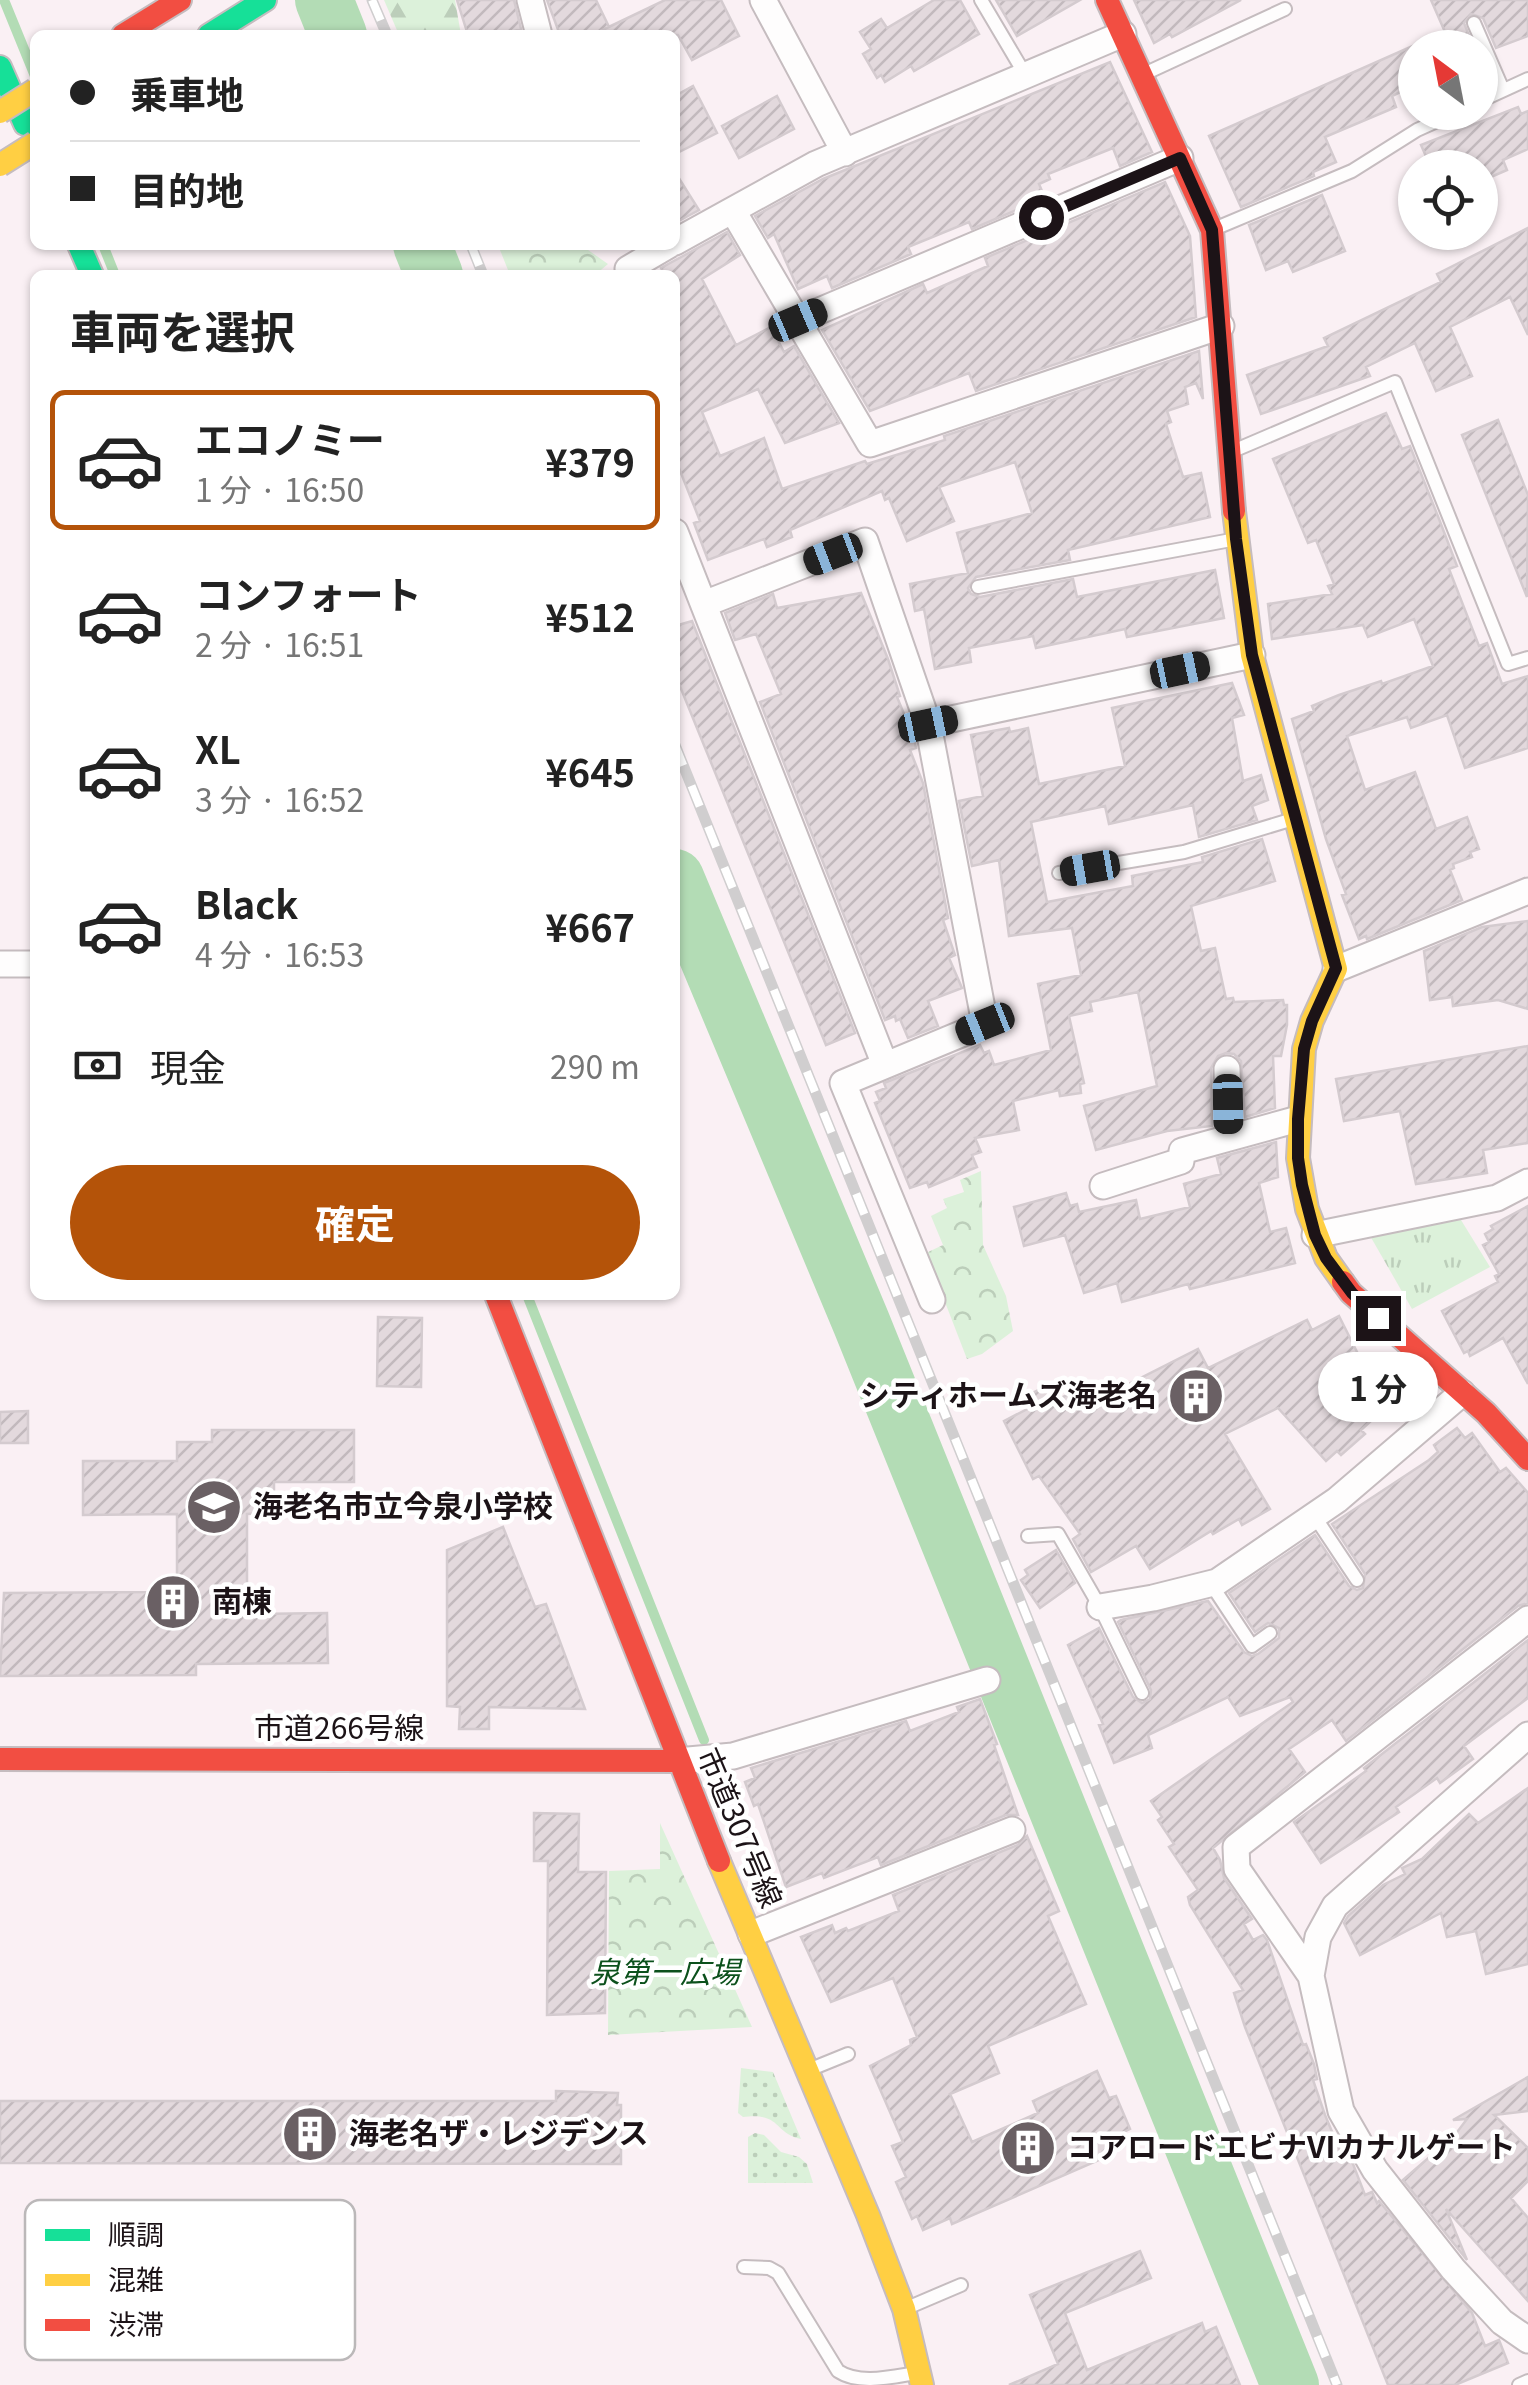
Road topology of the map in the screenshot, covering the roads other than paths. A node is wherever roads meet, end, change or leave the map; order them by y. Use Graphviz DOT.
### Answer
graph roads {
  1 [pos="180,0"];
  2 [pos="265,0"];
  3 [pos="530,0"];
  4 [pos="763,0"];
  5 [pos="980,0"];
  6 [pos="1107,0"];
  7 [pos="1285,9"];
  8 [pos="1474,23"];
  9 [pos="131,30"];
  10 [pos="217,30"];
  11 [pos="539,30"];
  12 [pos="1123,34"];
  13 [pos="0,67"];
  14 [pos="1142,75"];
  15 [pos="1026,76"];
  16 [pos="1528,78"];
  17 [pos="1503,90"];
  18 [pos="1498,92"];
  19 [pos="30,93"];
  20 [pos="0,112"];
  21 [pos="1416,130"];
  22 [pos="30,134"];
  23 [pos="30,148"];
  24 [pos="845,153"];
  25 [pos="1180,158"];
  26 [pos="0,165"];
  27 [pos="734,210"];
  28 [pos="1212,230"];
  29 [pos="680,239"];
  30 [pos="660,250"];
  31 [pos="628,269"];
  32 [pos="798,320"];
  33 [pos="1222,326"];
  34 [pos="1230,452"];
  35 [pos="1236,539"];
  36 [pos="680,544"];
  37 [pos="978,587"];
  38 [pos="704,604"];
  39 [pos="1252,655"];
  40 [pos="1528,658"];
  41 [pos="928,724"];
  42 [pos="1296,818"];
  43 [pos="1059,873"];
  44 [pos="1528,892"];
  45 [pos="0,964"];
  46 [pos="30,964"];
  47 [pos="1336,968"];
  48 [pos="884,1065"];
  49 [pos="1227,1069"];
  50 [pos="1298,1119"];
  51 [pos="1229,1138"];
  52 [pos="1528,1182"];
  53 [pos="1102,1186"];
  54 [pos="1315,1235"];
  55 [pos="498,1300"];
  56 [pos="932,1300"];
  57 [pos="1462,1393"];
  58 [pos="1524,1447"];
  59 [pos="1315,1516"];
  60 [pos="1028,1536"];
  61 [pos="1356,1580"];
  62 [pos="1211,1584"];
  63 [pos="1100,1607"];
  64 [pos="1528,1620"];
  65 [pos="1270,1634"];
  66 [pos="986,1680"];
  67 [pos="1142,1693"];
  68 [pos="1528,1734"];
  69 [pos="0,1758"];
  70 [pos="698,1760"];
  71 [pos="1012,1830"];
  72 [pos="750,1934"];
  73 [pos="1311,1976"];
  74 [pos="848,2054"];
  75 [pos="809,2070"];
  76 [pos="744,2267"];
  77 [pos="961,2286"];
  78 [pos="904,2309"];
  79 [pos="1528,2340"];
  80 [pos="920,2379"];
  81 [pos="1528,2381"];
  82 [pos="1519,2385"];
  1 -- 9 [label="main road"];
  2 -- 10 [label="main road"];
  3 -- 11 [label="street"];
  4 -- 24 [label="street"];
  5 -- 15 [label="lane"];
  6 -- 12 [label="main road"];
  7 -- 14 [label="lane"];
  8 -- 17 [label="lane"];
  12 -- 14 [label="main road"];
  12 -- 15 [label="street"];
  13 -- 22 [label="main road"];
  14 -- 25 [label="main road"];
  15 -- 24 [label="street"];
  16 -- 17 [label="lane"];
  17 -- 18 [label="lane"];
  19 -- 20 [label="main road, bridge"];
  21 -- 28 [label="lane"];
  23 -- 26 [label="main road, bridge"];
  24 -- 27 [label="street"];
  25 -- 28 [label="main road"];
  25 -- 32 [label="street"];
  27 -- 29 [label="street"];
  27 -- 32 [label="street"];
  28 -- 33 [label="main road"];
  30 -- 31 [label="street"];
  32 -- 33 [label="street"];
  33 -- 34 [label="main road"];
  34 -- 35 [label="main road"];
  34 -- 40 [label="lane"];
  35 -- 37 [label="lane"];
  35 -- 39 [label="main road"];
  36 -- 38 [label="street"];
  38 -- 41 [label="street"];
  38 -- 48 [label="street"];
  39 -- 41 [label="street"];
  39 -- 42 [label="main road"];
  41 -- 48 [label="street"];
  42 -- 43 [label="lane"];
  42 -- 47 [label="main road"];
  44 -- 47 [label="street"];
  45 -- 46 [label="street"];
  47 -- 50 [label="main road"];
  48 -- 56 [label="street"];
  49 -- 51 [label="street"];
  50 -- 51 [label="street"];
  50 -- 54 [label="main road"];
  51 -- 53 [label="street"];
  52 -- 54 [label="street"];
  54 -- 57 [label="main road"];
  55 -- 70 [label="main road, 市道307号線"];
  57 -- 58 [label="main road"];
  57 -- 59 [label="street"];
  59 -- 61 [label="lane"];
  59 -- 62 [label="street"];
  60 -- 63 [label="lane"];
  62 -- 63 [label="street"];
  62 -- 65 [label="lane"];
  63 -- 67 [label="lane"];
  64 -- 73 [label="street"];
  66 -- 70 [label="street"];
  68 -- 73 [label="street"];
  69 -- 70 [label="main road, 市道266号線"];
  70 -- 72 [label="main road, 市道307号線"];
  71 -- 72 [label="street"];
  72 -- 75 [label="main road, 市道307号線"];
  73 -- 79 [label="street"];
  74 -- 75 [label="lane"];
  75 -- 78 [label="main road, 市道307号線"];
  76 -- 80 [label="lane"];
  77 -- 78 [label="lane"];
  78 -- 80 [label="main road, 市道307号線"];
  81 -- 82 [label="lane"];
}
